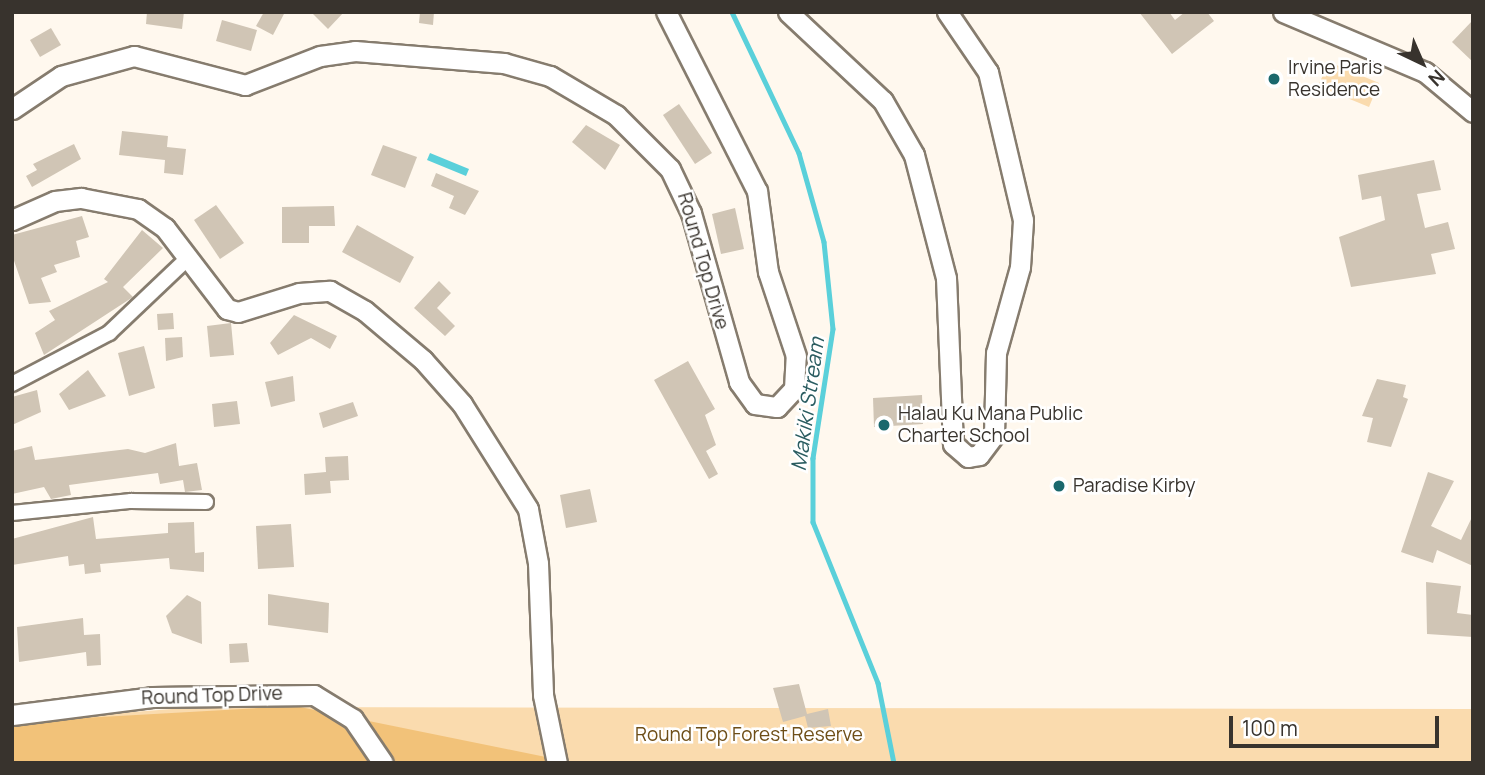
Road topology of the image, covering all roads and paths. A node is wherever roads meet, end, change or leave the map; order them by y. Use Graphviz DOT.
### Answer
graph roads {
  1 [pos="666,12"];
  2 [pos="788,12"];
  3 [pos="947,12"];
  4 [pos="1283,12"];
  5 [pos="12,109"];
  6 [pos="1473,111"];
  7 [pos="12,220"];
  8 [pos="188,258"];
  9 [pos="12,383"];
  10 [pos="206,502"];
  11 [pos="12,513"];
  12 [pos="12,715"];
  13 [pos="383,763"];
  14 [pos="557,763"];
  1 -- 5 [label="street, Round Top Drive"];
  2 -- 3 [label="street"];
  4 -- 6 [label="street"];
  7 -- 8 [label="street"];
  8 -- 9 [label="street"];
  8 -- 14 [label="street"];
  10 -- 11 [label="street"];
  12 -- 13 [label="street, Round Top Drive"];
}
